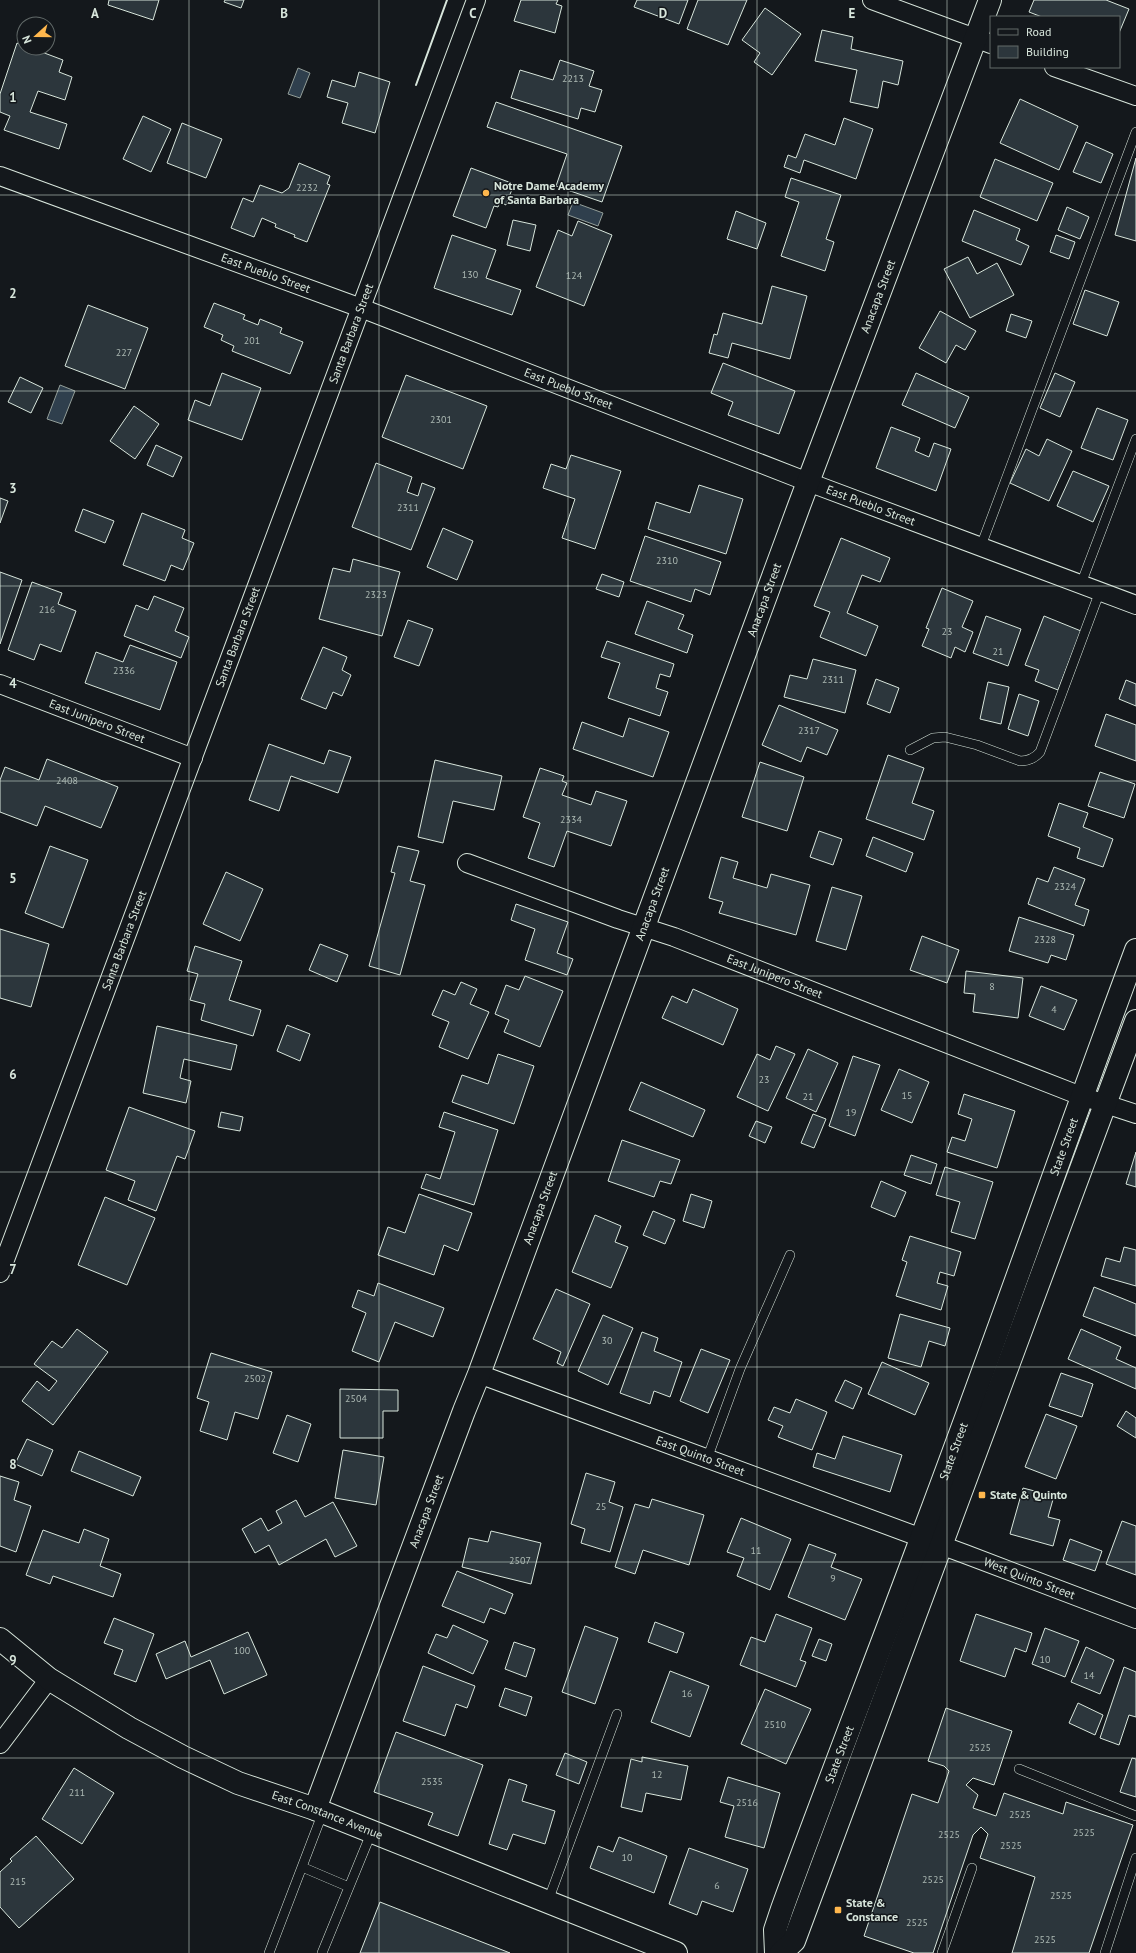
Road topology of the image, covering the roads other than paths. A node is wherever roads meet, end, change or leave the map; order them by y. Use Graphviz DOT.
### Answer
graph roads {
  1 [pos="476,0"];
  2 [pos="872,0"];
  3 [pos="990,0"];
  4 [pos="983,42"];
  5 [pos="1057,68"];
  6 [pos="1136,96"];
  7 [pos="1136,132"];
  8 [pos="0,176"];
  9 [pos="361,308"];
  10 [pos="1136,439"];
  11 [pos="808,482"];
  12 [pos="981,546"];
  13 [pos="1080,584"];
  14 [pos="1100,591"];
  15 [pos="1136,605"];
  16 [pos="0,684"];
  17 [pos="910,750"];
  18 [pos="193,758"];
  19 [pos="467,863"];
  20 [pos="645,928"];
  21 [pos="1136,950"];
  22 [pos="1136,1021"];
  23 [pos="1081,1096"];
  24 [pos="1104,1104"];
  25 [pos="1136,1114"];
  26 [pos="790,1255"];
  27 [pos="0,1273"];
  28 [pos="1014,1317"];
  29 [pos="479,1374"];
  30 [pos="707,1459"];
  31 [pos="921,1538"];
  32 [pos="941,1546"];
  33 [pos="1136,1619"];
  34 [pos="0,1639"];
  35 [pos="49,1679"];
  36 [pos="617,1714"];
  37 [pos="0,1744"];
  38 [pos="848,1762"];
  39 [pos="1018,1769"];
  40 [pos="319,1810"];
  41 [pos="1136,1816"];
  42 [pos="372,1831"];
  43 [pos="1136,1858"];
  44 [pos="302,1867"];
  45 [pos="972,1868"];
  46 [pos="349,1887"];
  47 [pos="548,1901"];
  48 [pos="269,1953"];
  49 [pos="322,1953"];
  50 [pos="676,1953"];
  51 [pos="776,1953"];
  52 [pos="781,1953"];
  53 [pos="942,1953"];
  54 [pos="1105,1953"];
  1 -- 9 [label="street, Santa Barbara Street"];
  2 -- 4 [label="street"];
  3 -- 4 [label="street, Anacapa Street"];
  4 -- 11 [label="street, Anacapa Street"];
  5 -- 6 [label="street"];
  7 -- 12 [label="lane"];
  8 -- 9 [label="street, East Pueblo Street"];
  9 -- 11 [label="street, East Pueblo Street"];
  9 -- 18 [label="street, Santa Barbara Street"];
  10 -- 13 [label="lane"];
  11 -- 12 [label="street, East Pueblo Street"];
  11 -- 20 [label="street, Anacapa Street"];
  12 -- 13 [label="street, East Pueblo Street"];
  13 -- 14 [label="street, East Pueblo Street"];
  14 -- 15 [label="street, East Pueblo Street"];
  14 -- 17 [label="lane"];
  16 -- 18 [label="street, East Junipero Street"];
  18 -- 27 [label="street, Santa Barbara Street"];
  19 -- 20 [label="street, East Junipero Street"];
  20 -- 23 [label="street, East Junipero Street"];
  20 -- 29 [label="street, Anacapa Street"];
  21 -- 23 [label="street, State Street"];
  22 -- 24 [label="street, State Street"];
  23 -- 24 [label="street, East Junipero Street"];
  23 -- 28 [label="street, State Street"];
  24 -- 25 [label="street, East Junipero Street"];
  24 -- 28 [label="street, State Street"];
  26 -- 30 [label="lane"];
  28 -- 31 [label="street, State Street"];
  28 -- 32 [label="street, State Street"];
  29 -- 30 [label="street, East Quinto Street"];
  29 -- 40 [label="street, Anacapa Street"];
  30 -- 31 [label="street, East Quinto Street"];
  31 -- 32 [label="street, West Quinto Street"];
  31 -- 38 [label="street, State Street"];
  32 -- 33 [label="street, West Quinto Street"];
  32 -- 38 [label="street, State Street"];
  34 -- 35 [label="street, East Constance Avenue"];
  35 -- 37 [label="street"];
  35 -- 40 [label="street, East Constance Avenue"];
  36 -- 47 [label="lane"];
  38 -- 51 [label="street, State Street"];
  38 -- 52 [label="street, State Street"];
  39 -- 41 [label="lane"];
  40 -- 42 [label="street, East Constance Avenue"];
  40 -- 44 [label="lane"];
  42 -- 46 [label="lane"];
  42 -- 47 [label="street, East Constance Avenue"];
  43 -- 54 [label="lane"];
  44 -- 46 [label="lane"];
  44 -- 48 [label="lane"];
  45 -- 53 [label="lane"];
  46 -- 49 [label="lane"];
  47 -- 50 [label="street, East Constance Avenue"];
}
